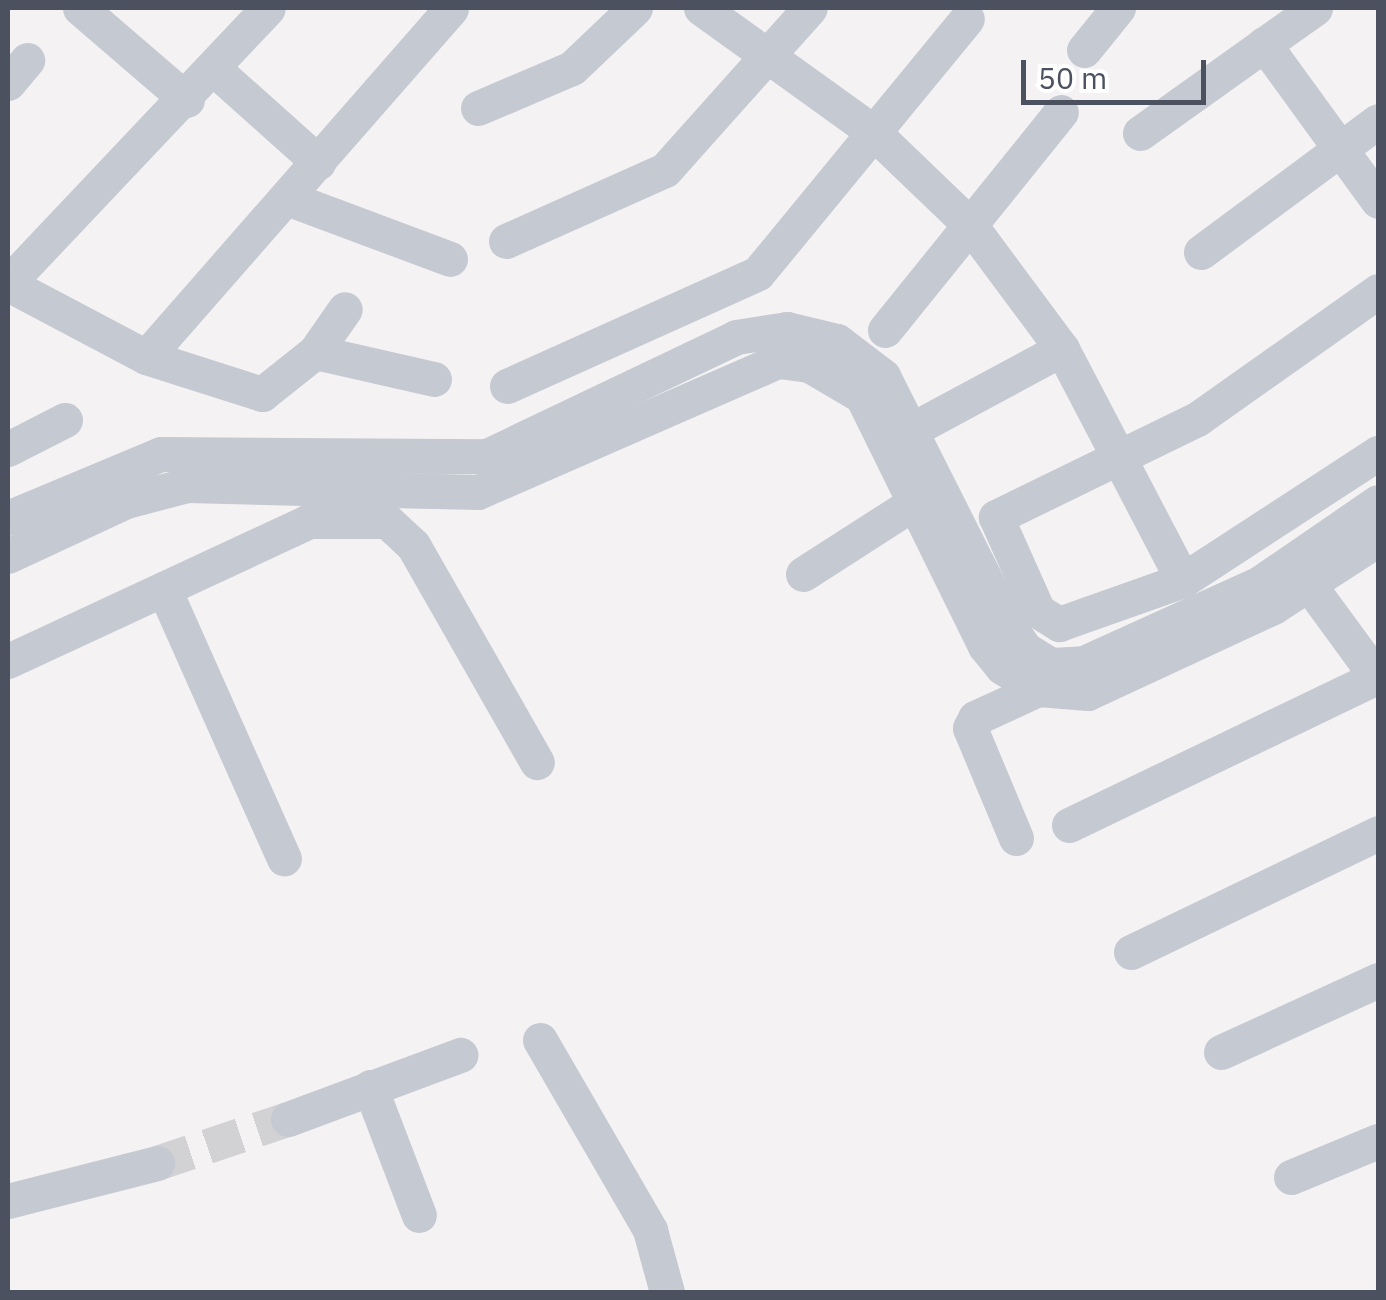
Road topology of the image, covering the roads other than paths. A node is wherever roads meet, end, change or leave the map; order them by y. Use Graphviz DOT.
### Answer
graph roads {
  1 [pos="80,8"];
  2 [pos="267,8"];
  3 [pos="452,8"];
  4 [pos="635,8"];
  5 [pos="701,8"];
  6 [pos="810,8"];
  7 [pos="1118,8"];
  8 [pos="1315,8"];
  9 [pos="967,19"];
  10 [pos="1264,44"];
  11 [pos="1084,50"];
  12 [pos="768,56"];
  13 [pos="214,69"];
  14 [pos="187,100"];
  15 [pos="478,108"];
  16 [pos="1061,112"];
  17 [pos="1378,121"];
  18 [pos="871,130"];
  19 [pos="1140,132"];
  20 [pos="1341,150"];
  21 [pos="318,162"];
  22 [pos="286,198"];
  23 [pos="1378,201"];
  24 [pos="970,225"];
  25 [pos="506,240"];
  26 [pos="1201,252"];
  27 [pos="450,259"];
  28 [pos="9,284"];
  29 [pos="1378,291"];
  30 [pos="345,310"];
  31 [pos="884,330"];
  32 [pos="1062,349"];
  33 [pos="315,352"];
  34 [pos="146,357"];
  35 [pos="434,379"];
  36 [pos="508,386"];
  37 [pos="65,420"];
  38 [pos="915,428"];
  39 [pos="8,450"];
  40 [pos="1378,453"];
  41 [pos="1122,459"];
  42 [pos="916,502"];
  43 [pos="1378,502"];
  44 [pos="8,518"];
  45 [pos="1378,539"];
  46 [pos="8,556"];
  47 [pos="804,574"];
  48 [pos="1182,580"];
  49 [pos="1310,586"];
  50 [pos="164,589"];
  51 [pos="8,662"];
  52 [pos="1378,678"];
  53 [pos="1038,690"];
  54 [pos="537,762"];
  55 [pos="1069,826"];
  56 [pos="1378,832"];
  57 [pos="1016,838"];
  58 [pos="284,858"];
  59 [pos="1130,952"];
  60 [pos="1378,980"];
  61 [pos="540,1040"];
  62 [pos="1222,1052"];
  63 [pos="460,1055"];
  64 [pos="370,1087"];
  65 [pos="288,1118"];
  66 [pos="1378,1141"];
  67 [pos="157,1163"];
  68 [pos="1291,1177"];
  69 [pos="8,1200"];
  70 [pos="419,1215"];
  71 [pos="667,1292"];
  1 -- 14 [label="street"];
  2 -- 13 [label="street"];
  3 -- 21 [label="street"];
  4 -- 15 [label="street"];
  5 -- 12 [label="street"];
  6 -- 12 [label="street"];
  7 -- 11 [label="street"];
  8 -- 10 [label="street"];
  9 -- 18 [label="street"];
  10 -- 19 [label="street"];
  10 -- 20 [label="street"];
  12 -- 18 [label="street"];
  12 -- 25 [label="street"];
  13 -- 14 [label="street"];
  13 -- 21 [label="street"];
  14 -- 28 [label="street"];
  16 -- 24 [label="street"];
  17 -- 20 [label="street"];
  18 -- 24 [label="street"];
  18 -- 36 [label="street"];
  20 -- 23 [label="street"];
  20 -- 26 [label="street"];
  21 -- 22 [label="street"];
  22 -- 27 [label="street"];
  22 -- 34 [label="street"];
  24 -- 31 [label="street"];
  24 -- 32 [label="street"];
  28 -- 34 [label="street"];
  29 -- 41 [label="street"];
  30 -- 33 [label="street"];
  32 -- 38 [label="street"];
  32 -- 41 [label="street"];
  33 -- 34 [label="street"];
  33 -- 35 [label="street"];
  37 -- 39 [label="street"];
  38 -- 43 [label="street"];
  38 -- 44 [label="street"];
  40 -- 48 [label="street"];
  41 -- 48 [label="street"];
  41 -- 48 [label="street"];
  42 -- 46 [label="street"];
  42 -- 47 [label="street"];
  42 -- 53 [label="street"];
  45 -- 49 [label="street"];
  49 -- 52 [label="street"];
  49 -- 53 [label="street"];
  50 -- 51 [label="street"];
  50 -- 54 [label="street"];
  50 -- 58 [label="street"];
  52 -- 55 [label="street"];
  53 -- 57 [label="street"];
  56 -- 59 [label="street"];
  60 -- 62 [label="street"];
  61 -- 71 [label="street"];
  63 -- 64 [label="street"];
  64 -- 65 [label="street"];
  64 -- 70 [label="street"];
  66 -- 68 [label="street"];
  67 -- 69 [label="street"];
}
